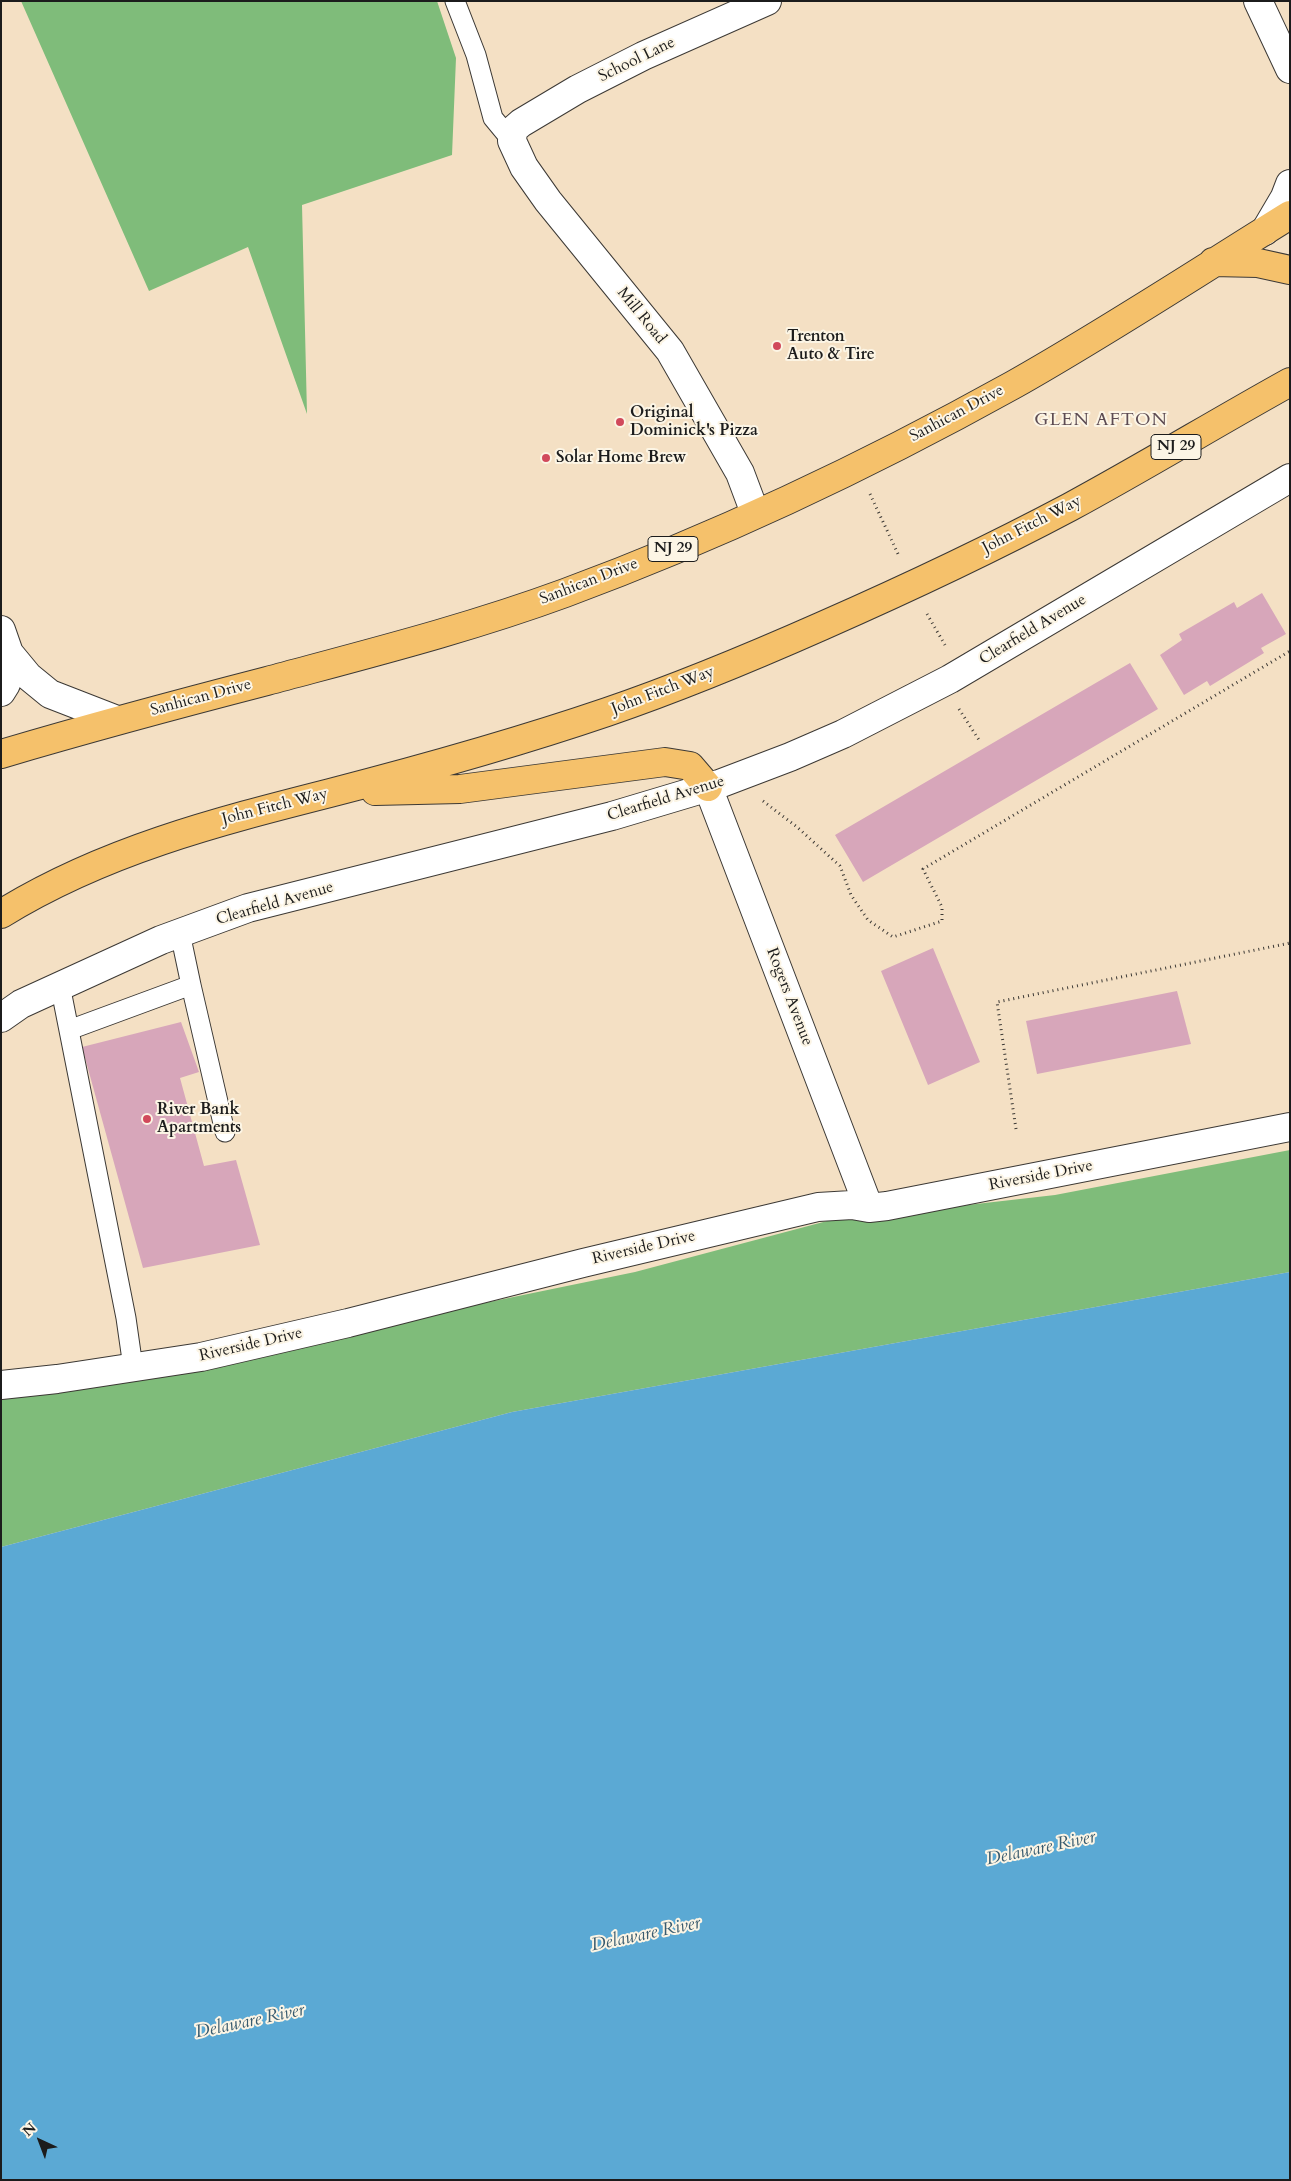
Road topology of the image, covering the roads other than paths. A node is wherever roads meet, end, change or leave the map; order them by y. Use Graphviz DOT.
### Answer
graph roads {
  1 [pos="455,1"];
  2 [pos="768,1"];
  3 [pos="1258,1"];
  4 [pos="1290,69"];
  5 [pos="513,136"];
  6 [pos="1290,184"];
  7 [pos="1290,215"];
  8 [pos="1264,231"];
  9 [pos="1213,262"];
  10 [pos="1290,270"];
  11 [pos="1288,381"];
  12 [pos="1290,478"];
  13 [pos="755,513"];
  14 [pos="5,641"];
  15 [pos="1,692"];
  16 [pos="117,720"];
  17 [pos="1,754"];
  18 [pos="708,787"];
  19 [pos="331,792"];
  20 [pos="8,908"];
  21 [pos="180,933"];
  22 [pos="60,985"];
  23 [pos="191,985"];
  24 [pos="1,1018"];
  25 [pos="68,1030"];
  26 [pos="1290,1127"];
  27 [pos="225,1132"];
  28 [pos="869,1208"];
  29 [pos="133,1367"];
  30 [pos="1,1385"];
  1 -- 5 [label="lane"];
  2 -- 5 [label="street, School Lane"];
  3 -- 4 [label="street"];
  5 -- 13 [label="street, Mill Road"];
  6 -- 8 [label="street"];
  7 -- 8 [label="highway, Sanhican Drive / NJ 29"];
  8 -- 9 [label="highway, Sanhican Drive / NJ 29"];
  9 -- 10 [label="highway"];
  9 -- 13 [label="highway, Sanhican Drive / NJ 29"];
  11 -- 19 [label="highway, John Fitch Way / NJ 29"];
  12 -- 18 [label="street, Clearfield Avenue"];
  13 -- 16 [label="highway, Sanhican Drive / NJ 29"];
  14 -- 15 [label="street"];
  14 -- 16 [label="street"];
  16 -- 17 [label="highway, Sanhican Drive / NJ 29"];
  18 -- 19 [label="highway"];
  18 -- 21 [label="street, Clearfield Avenue"];
  18 -- 28 [label="street, Rogers Avenue"];
  19 -- 20 [label="highway, John Fitch Way / NJ 29"];
  21 -- 22 [label="street, Clearfield Avenue"];
  21 -- 23 [label="lane"];
  22 -- 24 [label="street, Clearfield Avenue"];
  22 -- 25 [label="lane"];
  23 -- 25 [label="lane"];
  23 -- 27 [label="lane"];
  25 -- 29 [label="lane"];
  26 -- 28 [label="street, Riverside Drive"];
  28 -- 29 [label="street, Riverside Drive"];
  29 -- 30 [label="street, Riverside Drive"];
}
